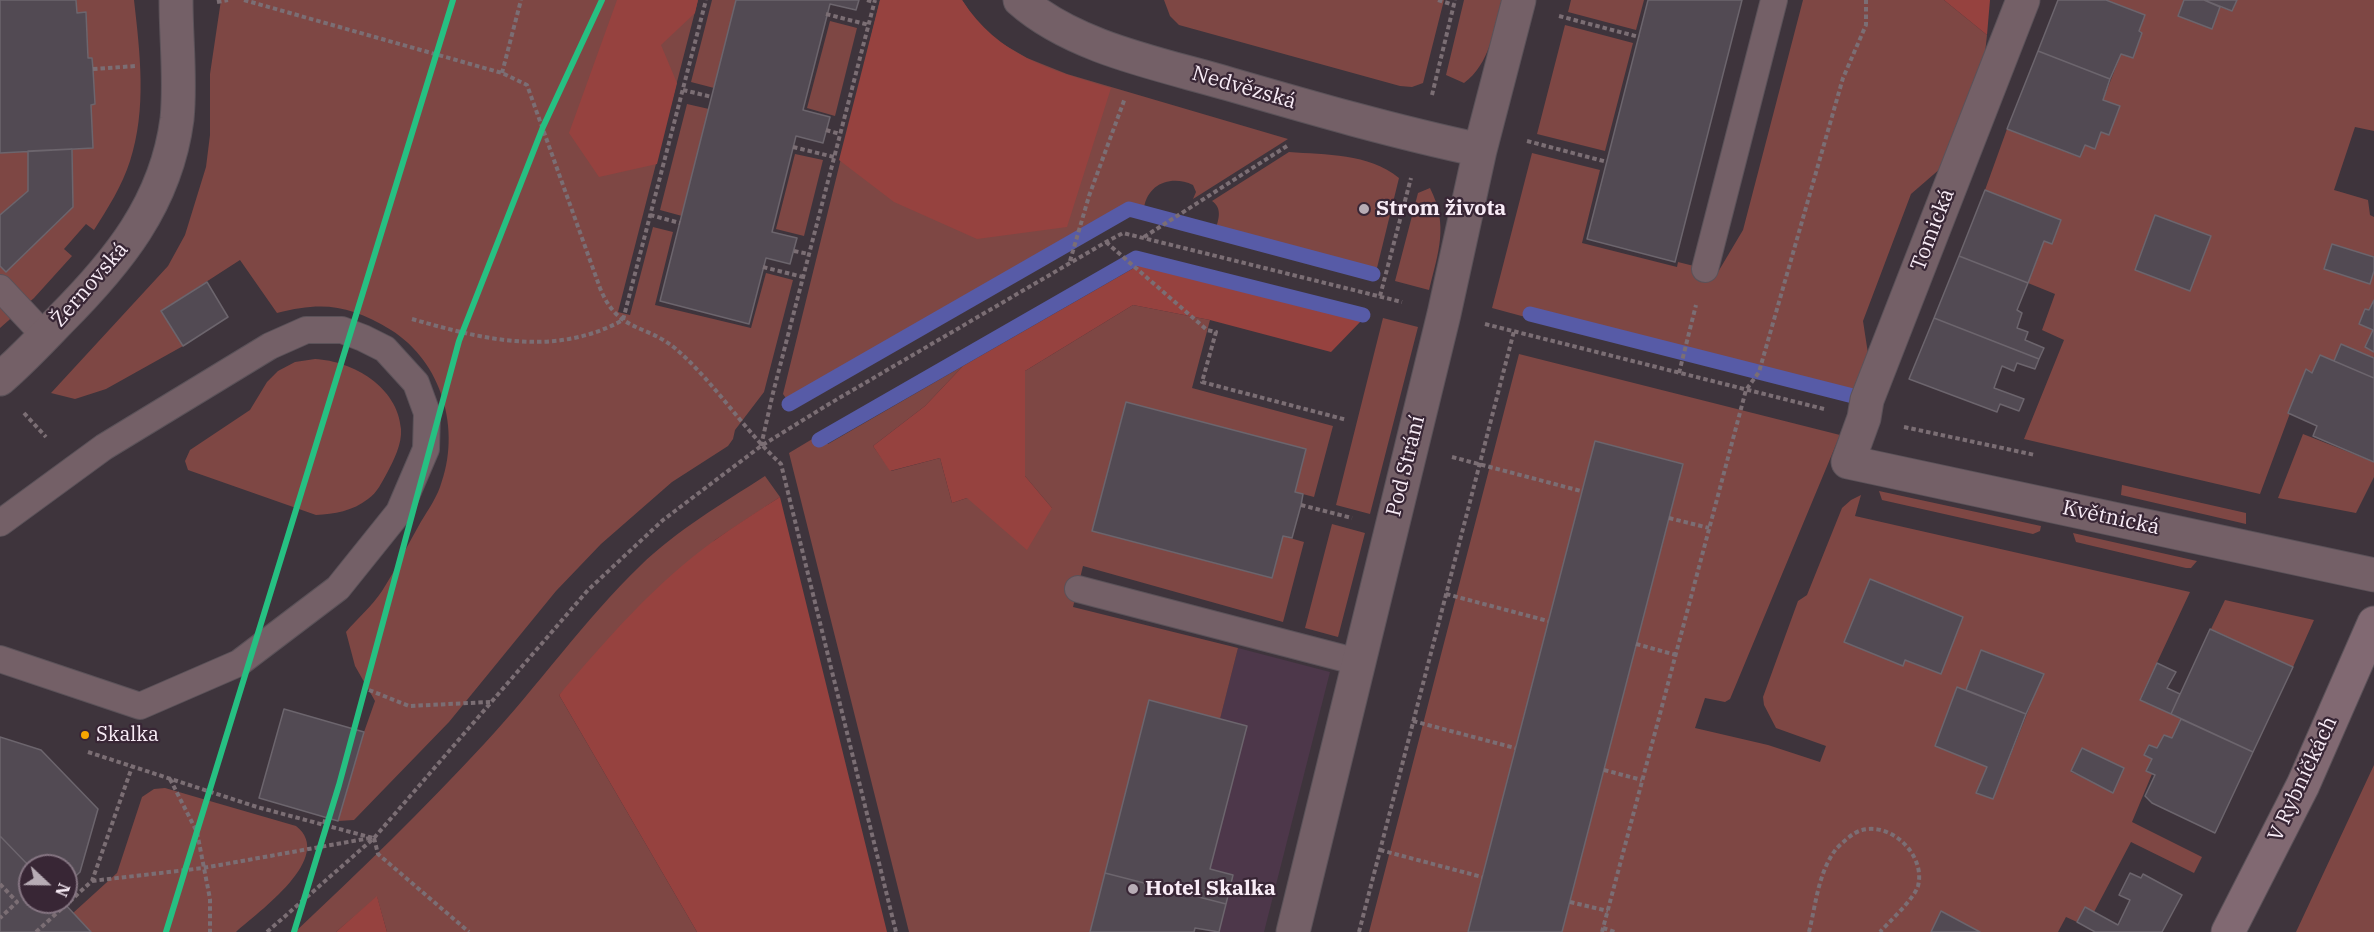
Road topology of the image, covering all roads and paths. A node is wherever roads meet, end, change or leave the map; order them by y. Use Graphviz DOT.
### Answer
graph roads {
  1 [pos="176,0"];
  2 [pos="244,0"];
  3 [pos="521,0"];
  4 [pos="706,0"];
  5 [pos="867,0"];
  6 [pos="1020,0"];
  7 [pos="1438,0"];
  8 [pos="1519,0"];
  9 [pos="1774,0"];
  10 [pos="1866,0"];
  11 [pos="2023,0"];
  12 [pos="875,1"];
  13 [pos="1454,2"];
  14 [pos="826,14"];
  15 [pos="1556,15"];
  16 [pos="868,25"];
  17 [pos="1639,37"];
  18 [pos="145,65"];
  19 [pos="93,69"];
  20 [pos="502,73"];
  21 [pos="683,90"];
  22 [pos="1127,92"];
  23 [pos="712,98"];
  24 [pos="1431,101"];
  25 [pos="826,130"];
  26 [pos="840,134"];
  27 [pos="1295,141"];
  28 [pos="1523,141"];
  29 [pos="793,147"];
  30 [pos="1480,150"];
  31 [pos="834,157"];
  32 [pos="1607,162"];
  33 [pos="1413,168"];
  34 [pos="650,215"];
  35 [pos="680,223"];
  36 [pos="1143,238"];
  37 [pos="1106,242"];
  38 [pos="794,251"];
  39 [pos="809,254"];
  40 [pos="1070,262"];
  41 [pos="763,267"];
  42 [pos="1705,269"];
  43 [pos="803,278"];
  44 [pos="0,288"];
  45 [pos="1380,296"];
  46 [pos="1412,305"];
  47 [pos="404,316"];
  48 [pos="623,320"];
  49 [pos="1476,322"];
  50 [pos="1514,331"];
  51 [pos="45,336"];
  52 [pos="1679,373"];
  53 [pos="0,379"];
  54 [pos="1746,390"];
  55 [pos="1824,409"];
  56 [pos="1347,420"];
  57 [pos="761,446"];
  58 [pos="1848,462"];
  59 [pos="1480,465"];
  60 [pos="1581,491"];
  61 [pos="1300,506"];
  62 [pos="1312,508"];
  63 [pos="1669,518"];
  64 [pos="0,523"];
  65 [pos="1709,528"];
  66 [pos="2374,575"];
  67 [pos="1078,588"];
  68 [pos="1446,594"];
  69 [pos="1548,621"];
  70 [pos="2374,623"];
  71 [pos="1636,644"];
  72 [pos="1676,655"];
  73 [pos="0,659"];
  74 [pos="1358,662"];
  75 [pos="369,690"];
  76 [pos="490,702"];
  77 [pos="1413,721"];
  78 [pos="1515,748"];
  79 [pos="88,752"];
  80 [pos="132,767"];
  81 [pos="1604,770"];
  82 [pos="170,779"];
  83 [pos="1642,780"];
  84 [pos="326,817"];
  85 [pos="324,825"];
  86 [pos="374,838"];
  87 [pos="1380,850"];
  88 [pos="203,868"];
  89 [pos="1482,877"];
  90 [pos="92,882"];
  91 [pos="0,884"];
  92 [pos="1570,902"];
  93 [pos="1608,911"];
  94 [pos="0,918"];
  95 [pos="1602,930"];
  96 [pos="36,932"];
  97 [pos="210,932"];
  98 [pos="267,932"];
  99 [pos="469,932"];
  100 [pos="896,932"];
  101 [pos="1293,932"];
  102 [pos="1359,932"];
  103 [pos="1615,932"];
  104 [pos="1809,932"];
  105 [pos="1880,932"];
  106 [pos="2228,932"];
  1 -- 51 [label="street, Žernovská"];
  2 -- 20 [label="path"];
  3 -- 20 [label="path"];
  4 -- 21 [label="path"];
  5 -- 12 [label="path"];
  6 -- 30 [label="street, Nedvězská"];
  7 -- 13 [label="path"];
  8 -- 30 [label="street, Pod Strání"];
  9 -- 42 [label="lane"];
  10 -- 54 [label="path"];
  11 -- 58 [label="street, Tomická"];
  12 -- 16 [label="path"];
  13 -- 24 [label="path"];
  14 -- 16 [label="path"];
  15 -- 17 [label="path"];
  16 -- 26 [label="path"];
  18 -- 19 [label="path"];
  20 -- 48 [label="path"];
  21 -- 23 [label="path"];
  21 -- 34 [label="path"];
  22 -- 40 [label="path"];
  25 -- 26 [label="path"];
  26 -- 31 [label="path"];
  27 -- 36 [label="path"];
  28 -- 32 [label="path"];
  29 -- 31 [label="path"];
  30 -- 74 [label="street, Pod Strání"];
  31 -- 39 [label="path"];
  33 -- 45 [label="path"];
  34 -- 35 [label="path"];
  34 -- 48 [label="path"];
  36 -- 37 [label="path"];
  36 -- 45 [label="path"];
  37 -- 40 [label="path"];
  37 -- 56 [label="path"];
  38 -- 39 [label="path"];
  39 -- 43 [label="path"];
  40 -- 57 [label="path"];
  41 -- 43 [label="path"];
  42 -- 52 [label="path"];
  43 -- 57 [label="path"];
  44 -- 51 [label="lane"];
  45 -- 46 [label="path"];
  47 -- 48 [label="path"];
  48 -- 57 [label="path"];
  49 -- 50 [label="path"];
  50 -- 52 [label="path"];
  50 -- 59 [label="path"];
  51 -- 53 [label="street, Žernovská"];
  52 -- 54 [label="path"];
  54 -- 55 [label="path"];
  54 -- 65 [label="path"];
  57 -- 76 [label="path"];
  57 -- 100 [label="path"];
  58 -- 66 [label="street, Květnická"];
  59 -- 60 [label="path"];
  59 -- 68 [label="path"];
  61 -- 62 [label="path"];
  63 -- 65 [label="path"];
  64 -- 73 [label="lane"];
  65 -- 72 [label="path"];
  67 -- 74 [label="lane"];
  68 -- 69 [label="path"];
  68 -- 77 [label="path"];
  70 -- 106 [label="street, V Rybníčkách"];
  71 -- 72 [label="path"];
  72 -- 83 [label="path"];
  74 -- 101 [label="street, Pod Strání"];
  75 -- 76 [label="path"];
  76 -- 86 [label="path"];
  77 -- 78 [label="path"];
  77 -- 87 [label="path"];
  79 -- 80 [label="path"];
  80 -- 82 [label="path"];
  80 -- 90 [label="path"];
  81 -- 83 [label="path"];
  82 -- 85 [label="path"];
  82 -- 88 [label="path"];
  83 -- 93 [label="path"];
  84 -- 85 [label="path"];
  85 -- 86 [label="path"];
  86 -- 88 [label="path"];
  86 -- 98 [label="path"];
  86 -- 99 [label="path"];
  87 -- 89 [label="path"];
  87 -- 102 [label="path"];
  88 -- 90 [label="path"];
  88 -- 97 [label="path"];
  90 -- 96 [label="path"];
  91 -- 94 [label="path"];
  92 -- 93 [label="path"];
  93 -- 95 [label="path"];
  95 -- 103 [label="path"];
  104 -- 105 [label="path"];
}
